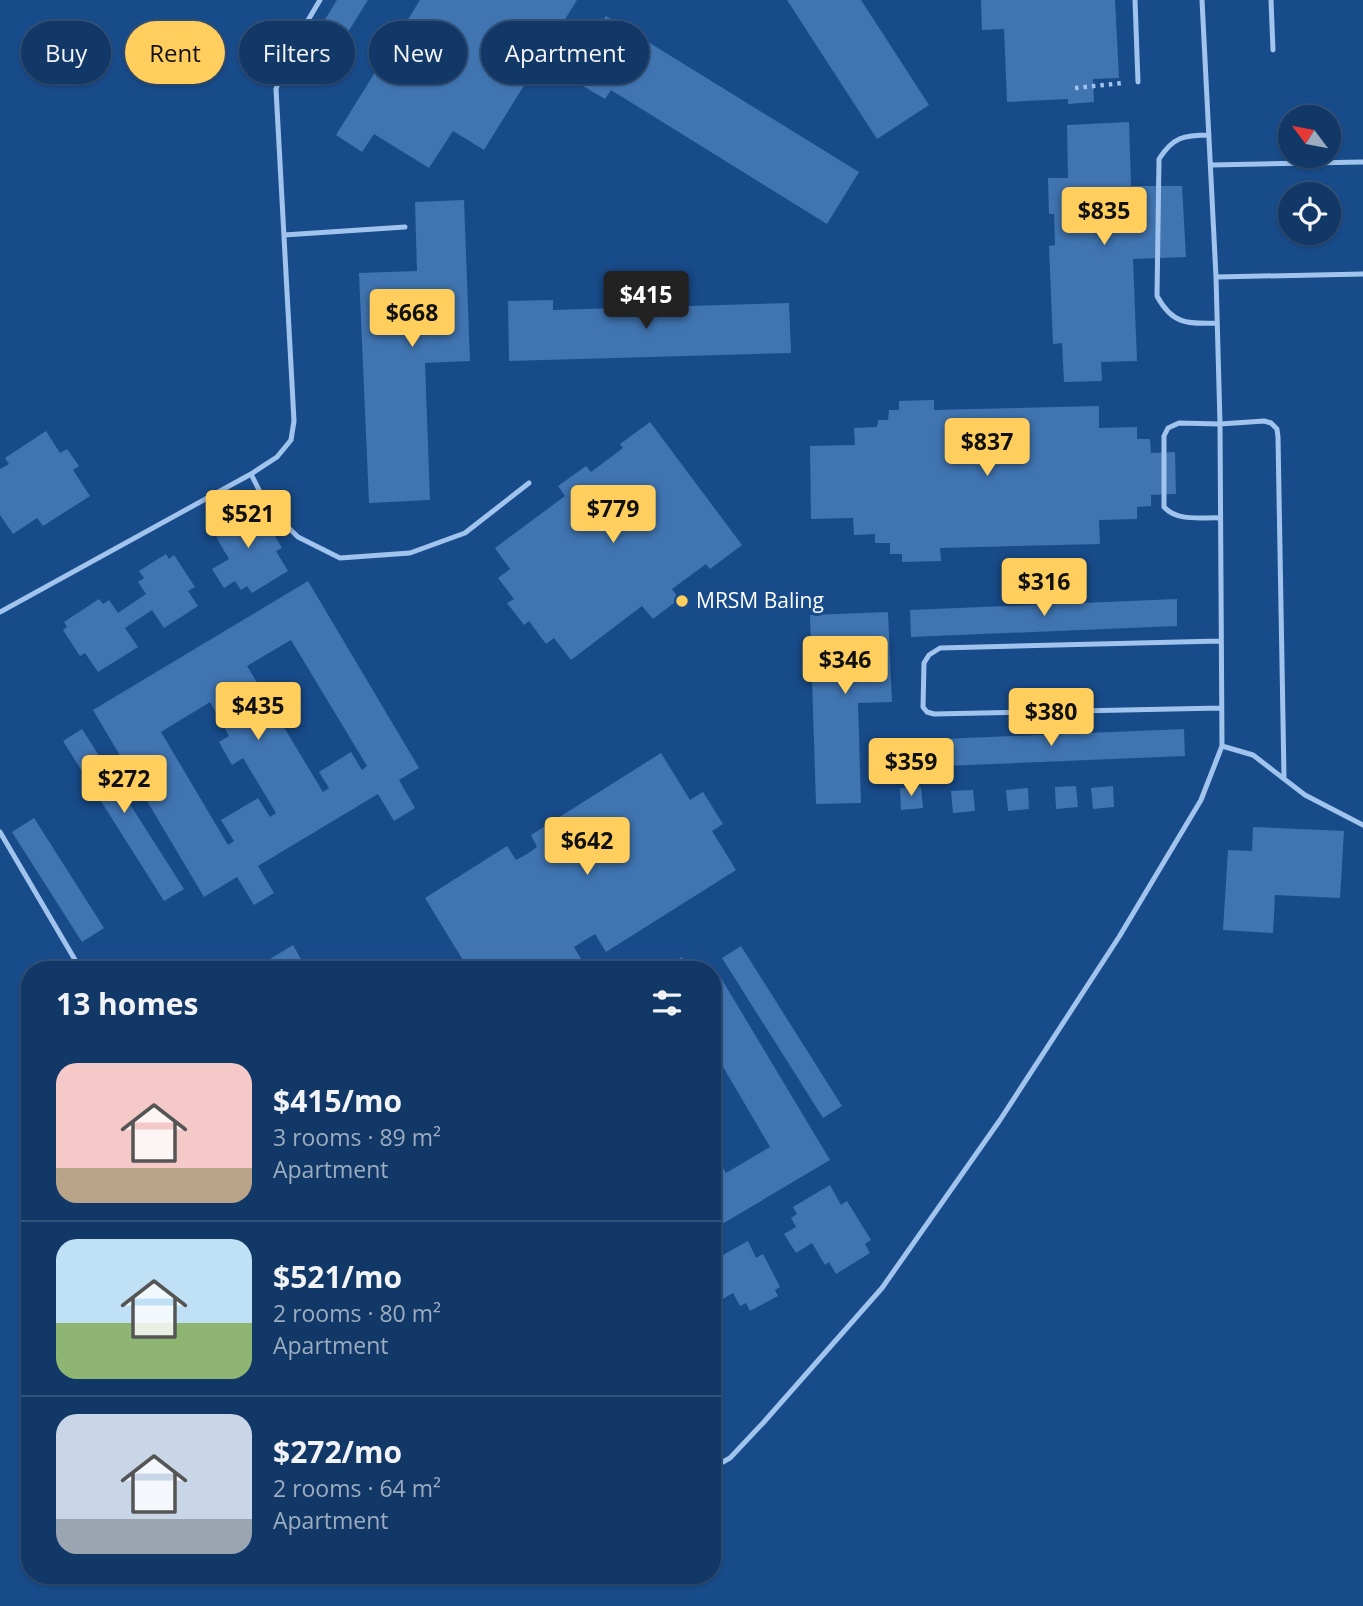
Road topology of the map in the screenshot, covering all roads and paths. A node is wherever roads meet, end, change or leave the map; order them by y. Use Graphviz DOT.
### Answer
graph roads {
  1 [pos="320,0"];
  2 [pos="1135,0"];
  3 [pos="1202,0"];
  4 [pos="1271,0"];
  5 [pos="1273,50"];
  6 [pos="1138,82"];
  7 [pos="1075,88"];
  8 [pos="1209,135"];
  9 [pos="1363,162"];
  10 [pos="1211,165"];
  11 [pos="405,226"];
  12 [pos="284,236"];
  13 [pos="1363,274"];
  14 [pos="1216,277"];
  15 [pos="1216,323"];
  16 [pos="1220,424"];
  17 [pos="251,474"];
  18 [pos="529,483"];
  19 [pos="1220,518"];
  20 [pos="0,612"];
  21 [pos="1220,641"];
  22 [pos="1221,708"];
  23 [pos="1222,747"];
  24 [pos="1284,778"];
  25 [pos="1363,825"];
  26 [pos="0,832"];
  27 [pos="76,961"];
  28 [pos="721,1463"];
  1 -- 12 [label="lane"];
  2 -- 6 [label="lane"];
  3 -- 8 [label="lane"];
  4 -- 5 [label="lane"];
  6 -- 7 [label="path"];
  8 -- 10 [label="lane"];
  8 -- 15 [label="lane"];
  9 -- 10 [label="lane"];
  10 -- 14 [label="lane"];
  11 -- 12 [label="lane"];
  12 -- 17 [label="lane"];
  13 -- 14 [label="lane"];
  14 -- 15 [label="lane"];
  15 -- 16 [label="lane"];
  16 -- 19 [label="lane"];
  16 -- 19 [label="lane"];
  16 -- 24 [label="lane"];
  17 -- 18 [label="lane"];
  17 -- 20 [label="lane"];
  19 -- 21 [label="lane"];
  21 -- 22 [label="lane"];
  21 -- 22 [label="lane"];
  22 -- 23 [label="lane"];
  23 -- 24 [label="lane"];
  23 -- 28 [label="lane"];
  24 -- 25 [label="lane"];
  26 -- 27 [label="lane"];
}
